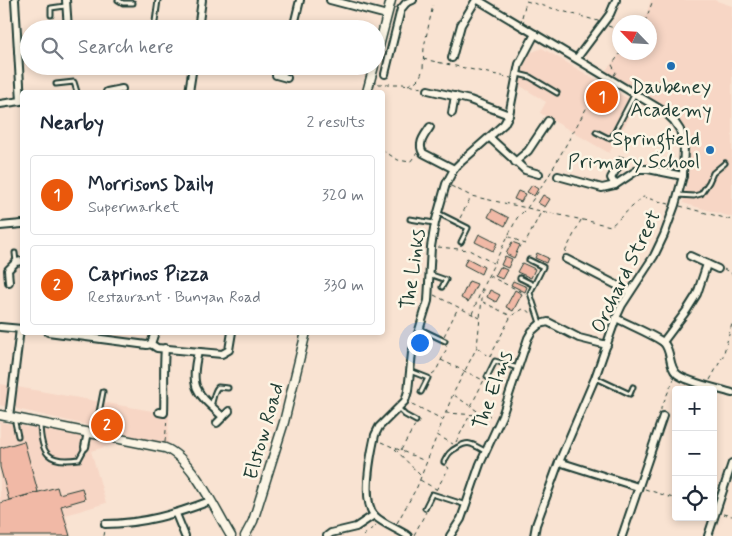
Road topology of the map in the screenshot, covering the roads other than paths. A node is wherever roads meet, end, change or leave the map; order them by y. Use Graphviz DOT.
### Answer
graph roads {
  1 [pos="15,0"];
  2 [pos="118,0"];
  3 [pos="158,0"];
  4 [pos="202,0"];
  5 [pos="300,0"];
  6 [pos="330,0"];
  7 [pos="391,0"];
  8 [pos="413,0"];
  9 [pos="477,0"];
  10 [pos="616,0"];
  11 [pos="66,3"];
  12 [pos="133,3"];
  13 [pos="51,15"];
  14 [pos="387,15"];
  15 [pos="67,20"];
  16 [pos="155,20"];
  17 [pos="199,20"];
  18 [pos="295,20"];
  19 [pos="385,23"];
  20 [pos="536,34"];
  21 [pos="18,51"];
  22 [pos="452,58"];
  23 [pos="577,58"];
  24 [pos="385,74"];
  25 [pos="192,75"];
  26 [pos="372,75"];
  27 [pos="517,76"];
  28 [pos="56,84"];
  29 [pos="368,89"];
  30 [pos="21,90"];
  31 [pos="76,90"];
  32 [pos="190,90"];
  33 [pos="428,90"];
  34 [pos="558,93"];
  35 [pos="635,94"];
  36 [pos="455,96"];
  37 [pos="20,101"];
  38 [pos="0,104"];
  39 [pos="452,113"];
  40 [pos="509,115"];
  41 [pos="547,121"];
  42 [pos="430,127"];
  43 [pos="596,132"];
  44 [pos="490,138"];
  45 [pos="621,161"];
  46 [pos="516,162"];
  47 [pos="725,163"];
  48 [pos="454,169"];
  49 [pos="539,174"];
  50 [pos="558,176"];
  51 [pos="683,176"];
  52 [pos="615,184"];
  53 [pos="678,195"];
  54 [pos="437,212"];
  55 [pos="410,218"];
  56 [pos="435,223"];
  57 [pos="20,224"];
  58 [pos="0,226"];
  59 [pos="461,242"];
  60 [pos="15,253"];
  61 [pos="690,256"];
  62 [pos="566,259"];
  63 [pos="529,260"];
  64 [pos="19,262"];
  65 [pos="707,264"];
  66 [pos="718,269"];
  67 [pos="429,274"];
  68 [pos="520,278"];
  69 [pos="10,282"];
  70 [pos="534,284"];
  71 [pos="442,288"];
  72 [pos="630,292"];
  73 [pos="616,318"];
  74 [pos="540,324"];
  75 [pos="0,327"];
  76 [pos="419,328"];
  77 [pos="20,329"];
  78 [pos="20,335"];
  79 [pos="88,335"];
  80 [pos="154,335"];
  81 [pos="232,335"];
  82 [pos="305,335"];
  83 [pos="101,336"];
  84 [pos="444,340"];
  85 [pos="663,342"];
  86 [pos="151,344"];
  87 [pos="607,346"];
  88 [pos="165,348"];
  89 [pos="198,352"];
  90 [pos="518,368"];
  91 [pos="410,371"];
  92 [pos="595,378"];
  93 [pos="485,379"];
  94 [pos="633,387"];
  95 [pos="228,388"];
  96 [pos="103,392"];
  97 [pos="421,392"];
  98 [pos="732,393"];
  99 [pos="210,405"];
  100 [pos="399,409"];
  101 [pos="229,411"];
  102 [pos="161,413"];
  103 [pos="0,415"];
  104 [pos="663,416"];
  105 [pos="11,417"];
  106 [pos="223,417"];
  107 [pos="416,421"];
  108 [pos="40,423"];
  109 [pos="217,423"];
  110 [pos="91,433"];
  111 [pos="18,436"];
  112 [pos="86,447"];
  113 [pos="486,452"];
  114 [pos="444,462"];
  115 [pos="558,462"];
  116 [pos="732,463"];
  117 [pos="638,487"];
  118 [pos="210,501"];
  119 [pos="466,505"];
  120 [pos="425,508"];
  121 [pos="176,514"];
  122 [pos="374,515"];
  123 [pos="105,524"];
  124 [pos="185,536"];
  125 [pos="231,536"];
  126 [pos="245,536"];
  127 [pos="327,536"];
  128 [pos="408,536"];
  129 [pos="450,536"];
  130 [pos="534,536"];
  131 [pos="622,536"];
  132 [pos="708,536"];
  1 -- 21 [label="street"];
  2 -- 12 [label="lane"];
  3 -- 16 [label="lane"];
  4 -- 17 [label="street"];
  5 -- 18 [label="street"];
  6 -- 14 [label="street"];
  7 -- 14 [label="street"];
  8 -- 24 [label="street"];
  9 -- 20 [label="street, Orchard Street"];
  9 -- 22 [label="street"];
  10 -- 23 [label="street"];
  11 -- 13 [label="lane"];
  11 -- 15 [label="street"];
  14 -- 19 [label="street"];
  20 -- 23 [label="street, Orchard Street"];
  20 -- 27 [label="street, The Links"];
  21 -- 30 [label="street"];
  23 -- 35 [label="street, Orchard Street"];
  25 -- 32 [label="street"];
  26 -- 29 [label="street"];
  27 -- 34 [label="lane"];
  27 -- 40 [label="street, The Links"];
  28 -- 31 [label="lane"];
  33 -- 36 [label="street"];
  35 -- 43 [label="lane"];
  35 -- 51 [label="street, Orchard Street"];
  36 -- 39 [label="street"];
  36 -- 40 [label="street"];
  37 -- 38 [label="street"];
  40 -- 44 [label="street, The Links"];
  41 -- 46 [label="street"];
  42 -- 48 [label="street"];
  44 -- 46 [label="street"];
  44 -- 48 [label="street, The Links"];
  45 -- 52 [label="street"];
  46 -- 49 [label="street"];
  47 -- 53 [label="lane"];
  48 -- 54 [label="street, The Links"];
  50 -- 52 [label="street"];
  51 -- 52 [label="street"];
  51 -- 53 [label="street, Orchard Street"];
  53 -- 72 [label="street, Orchard Street"];
  54 -- 56 [label="street, The Links"];
  54 -- 59 [label="lane"];
  55 -- 56 [label="lane"];
  56 -- 67 [label="street, The Links"];
  57 -- 58 [label="street"];
  60 -- 64 [label="lane"];
  61 -- 65 [label="street"];
  62 -- 72 [label="street"];
  63 -- 70 [label="lane"];
  64 -- 69 [label="street"];
  65 -- 66 [label="street"];
  65 -- 85 [label="street"];
  67 -- 71 [label="lane"];
  67 -- 76 [label="street, The Links"];
  68 -- 70 [label="lane"];
  70 -- 74 [label="lane"];
  72 -- 73 [label="street, Orchard Street"];
  73 -- 85 [label="street"];
  73 -- 87 [label="street, Orchard Street"];
  74 -- 87 [label="street"];
  74 -- 90 [label="street, The Elms"];
  75 -- 77 [label="street"];
  76 -- 84 [label="lane"];
  76 -- 91 [label="street, The Links"];
  78 -- 105 [label="street"];
  79 -- 83 [label="street"];
  80 -- 86 [label="street"];
  81 -- 89 [label="street"];
  82 -- 126 [label="street, Elstow Road"];
  83 -- 86 [label="street"];
  85 -- 98 [label="street"];
  86 -- 88 [label="street"];
  87 -- 92 [label="street, Orchard Street"];
  88 -- 89 [label="street"];
  88 -- 102 [label="street"];
  89 -- 99 [label="street"];
  90 -- 93 [label="lane"];
  90 -- 113 [label="street, The Elms"];
  91 -- 97 [label="lane"];
  91 -- 100 [label="street, The Links"];
  92 -- 94 [label="lane"];
  92 -- 115 [label="street, Orchard Street"];
  95 -- 99 [label="lane"];
  96 -- 110 [label="lane"];
  99 -- 106 [label="street"];
  100 -- 107 [label="lane"];
  100 -- 122 [label="street, The Links"];
  101 -- 106 [label="street"];
  103 -- 105 [label="street"];
  104 -- 117 [label="street"];
  105 -- 108 [label="street"];
  105 -- 111 [label="lane"];
  106 -- 109 [label="street"];
  108 -- 110 [label="street"];
  108 -- 112 [label="lane"];
  110 -- 112 [label="street"];
  110 -- 118 [label="street"];
  113 -- 114 [label="lane"];
  113 -- 119 [label="street, The Elms"];
  115 -- 117 [label="street"];
  115 -- 130 [label="street, Orchard Street"];
  116 -- 132 [label="street"];
  117 -- 131 [label="street"];
  118 -- 121 [label="street"];
  118 -- 125 [label="street"];
  119 -- 120 [label="lane"];
  119 -- 129 [label="street, The Elms"];
  121 -- 123 [label="street"];
  121 -- 124 [label="street"];
  122 -- 127 [label="street"];
  122 -- 128 [label="street"];
}
